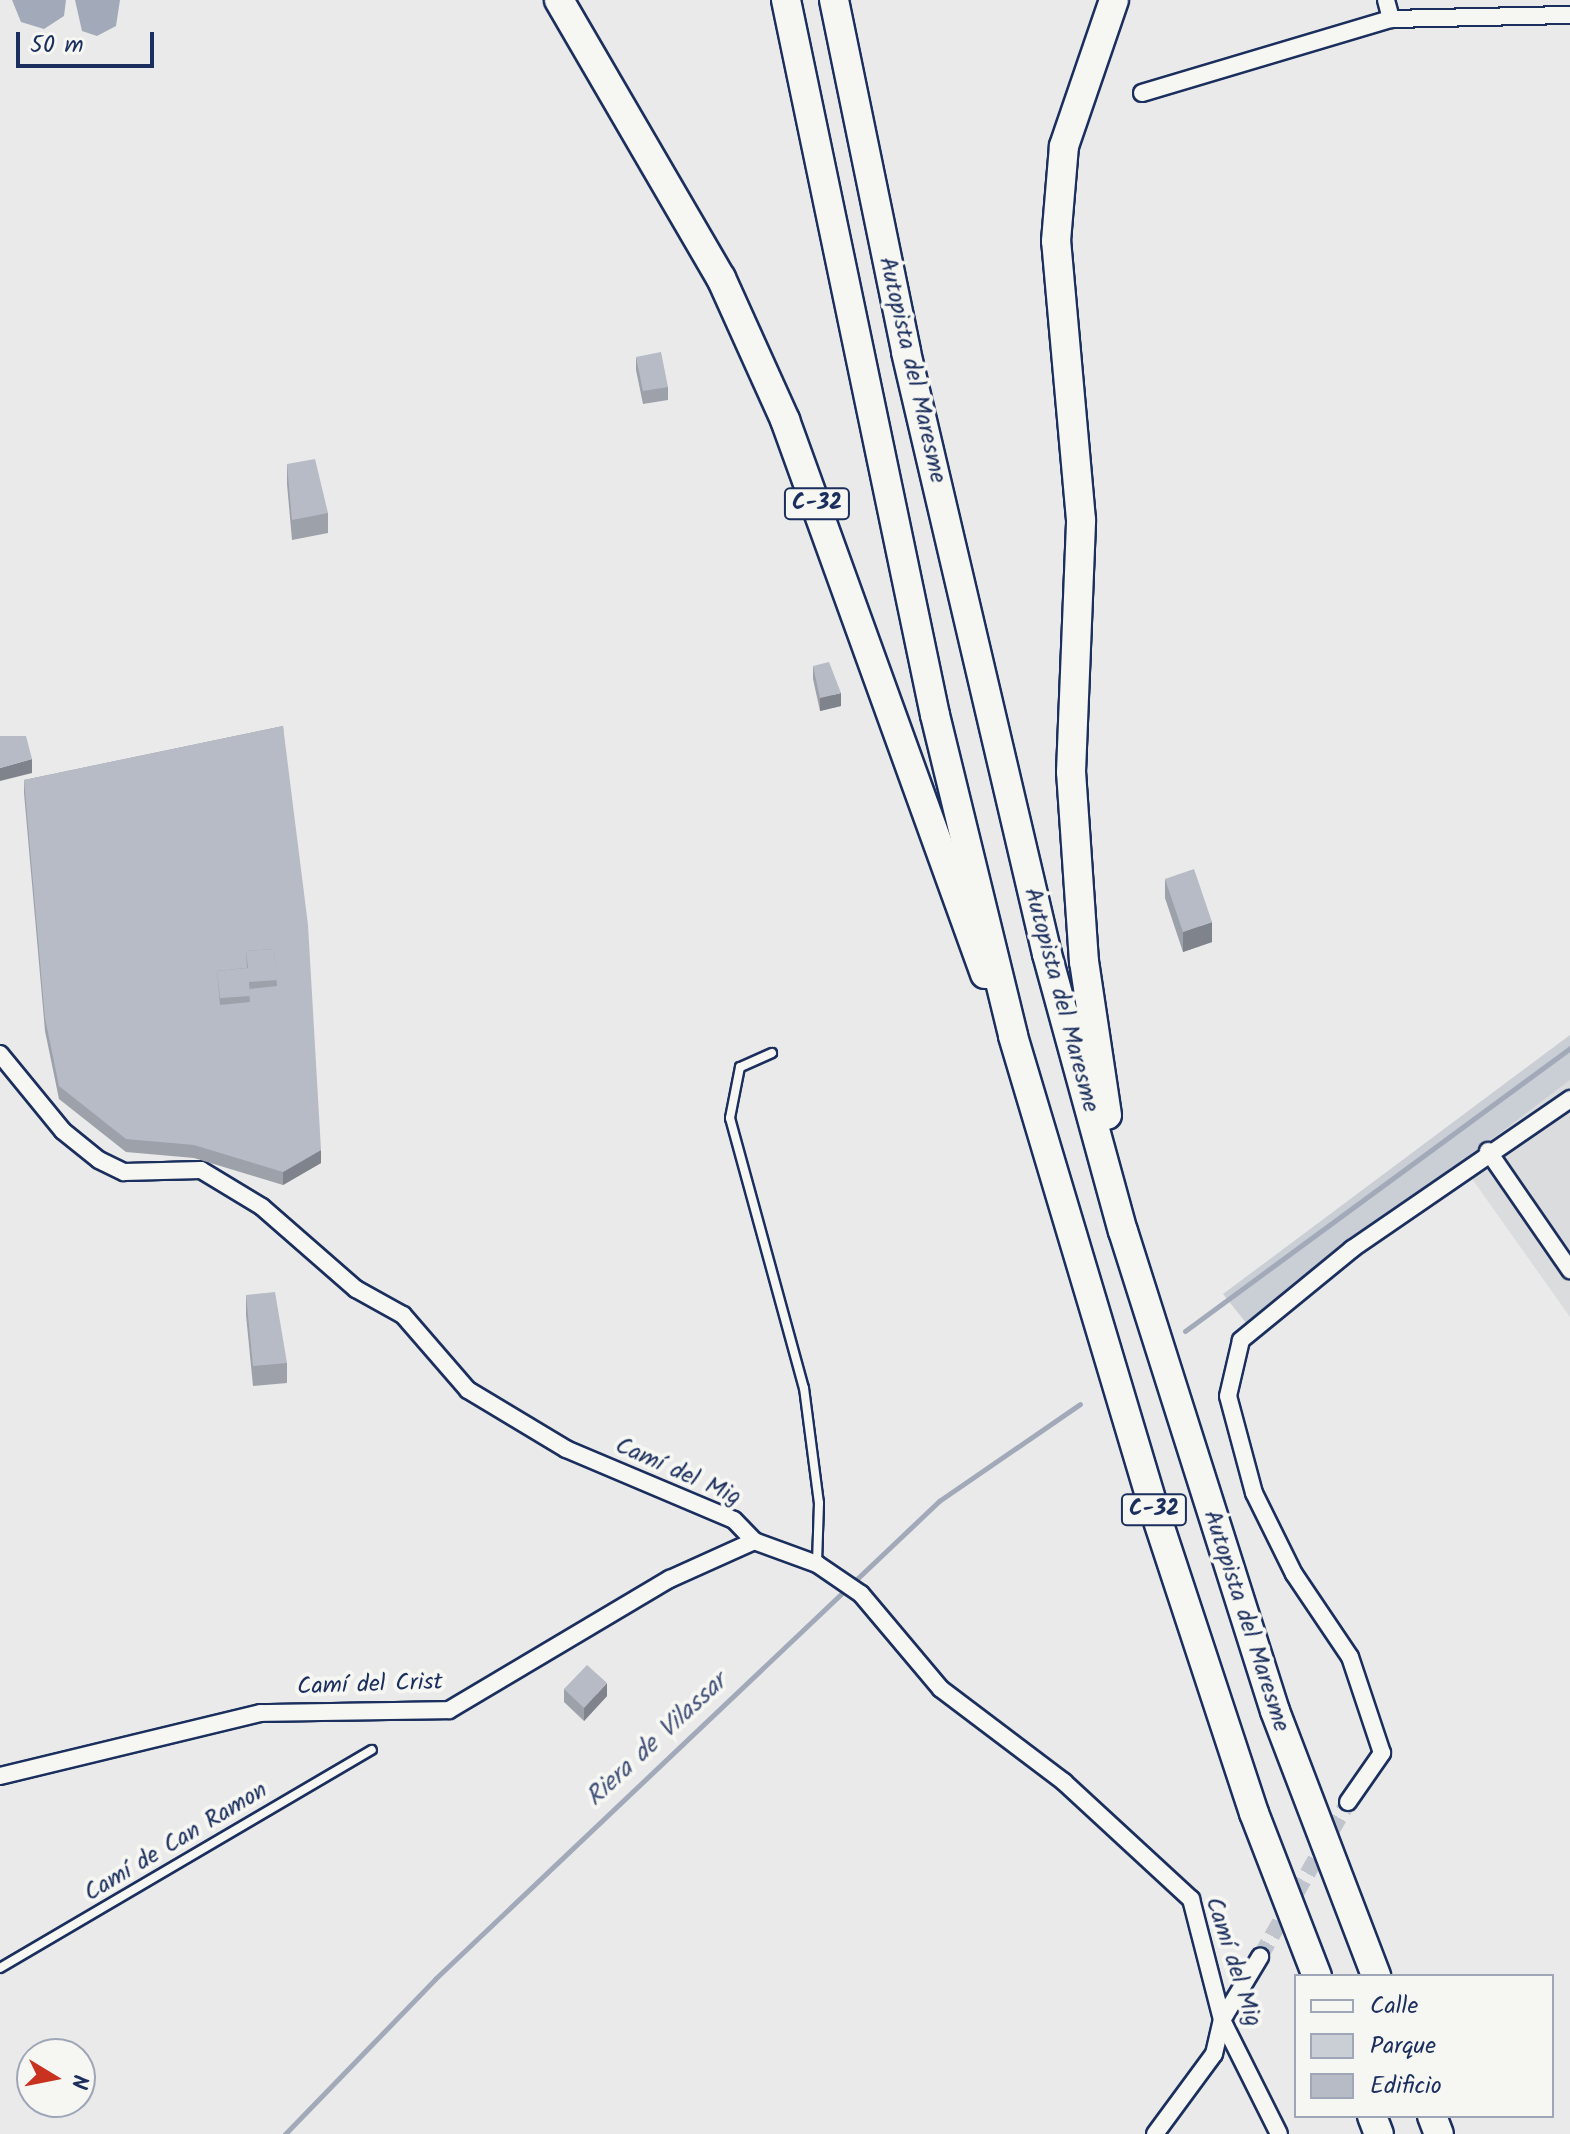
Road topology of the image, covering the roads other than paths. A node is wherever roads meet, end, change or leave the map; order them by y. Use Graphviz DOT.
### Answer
graph roads {
  1 [pos="559,0"];
  2 [pos="786,0"];
  3 [pos="834,0"];
  4 [pos="1114,0"];
  5 [pos="1386,0"];
  6 [pos="1568,10"];
  7 [pos="1391,19"];
  8 [pos="1142,93"];
  9 [pos="1013,1036"];
  10 [pos="772,1053"];
  11 [pos="0,1054"];
  12 [pos="1570,1099"];
  13 [pos="1488,1151"];
  14 [pos="1123,1231"];
  15 [pos="1570,1270"];
  16 [pos="754,1541"];
  17 [pos="817,1564"];
  18 [pos="372,1750"];
  19 [pos="0,1776"];
  20 [pos="1348,1802"];
  21 [pos="1260,1957"];
  22 [pos="0,1968"];
  23 [pos="1316,1974"];
  24 [pos="1375,1974"];
  25 [pos="1222,2020"];
  26 [pos="1155,2134"];
  27 [pos="1279,2134"];
  1 -- 9 [label="highway, C-32"];
  2 -- 9 [label="highway, Autopista del Maresme / C-32"];
  3 -- 14 [label="highway, Autopista del Maresme / C-32"];
  4 -- 14 [label="highway"];
  5 -- 7 [label="street"];
  6 -- 7 [label="street"];
  7 -- 8 [label="street"];
  9 -- 23 [label="highway, Autopista del Maresme / C-32"];
  10 -- 17 [label="lane"];
  11 -- 16 [label="street, Camí del Mig"];
  12 -- 13 [label="street"];
  13 -- 15 [label="street"];
  13 -- 20 [label="street"];
  14 -- 24 [label="highway, Autopista del Maresme / C-32"];
  16 -- 17 [label="street, Camí del Mig"];
  16 -- 19 [label="street, Camí del Crist"];
  17 -- 25 [label="street, Camí del Mig"];
  18 -- 22 [label="lane, Camí de Can Ramon"];
  21 -- 25 [label="street"];
  25 -- 26 [label="street"];
  25 -- 27 [label="street, Camí del Mig"];
}
